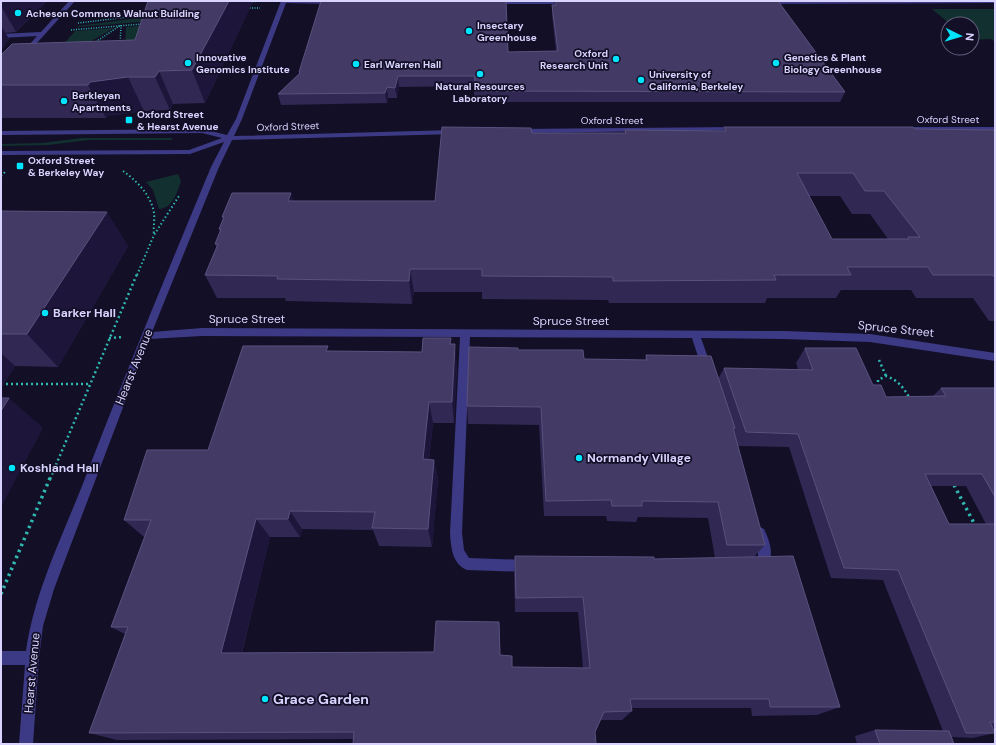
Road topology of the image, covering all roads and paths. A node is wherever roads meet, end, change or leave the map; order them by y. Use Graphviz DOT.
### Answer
graph roads {
  1 [pos="72,1"];
  2 [pos="259,1"];
  3 [pos="995,1"];
  4 [pos="248,2"];
  5 [pos="340,2"];
  6 [pos="488,2"];
  7 [pos="527,2"];
  8 [pos="574,2"];
  9 [pos="760,2"];
  10 [pos="283,3"];
  11 [pos="242,8"];
  12 [pos="152,14"];
  13 [pos="148,23"];
  14 [pos="73,24"];
  15 [pos="122,25"];
  16 [pos="41,34"];
  17 [pos="1,36"];
  18 [pos="92,44"];
  19 [pos="120,44"];
  20 [pos="22,56"];
  21 [pos="746,129"];
  22 [pos="892,129"];
  23 [pos="995,129"];
  24 [pos="508,131"];
  25 [pos="462,132"];
  26 [pos="1,133"];
  27 [pos="229,138"];
  28 [pos="1,153"];
  29 [pos="117,169"];
  30 [pos="465,334"];
  31 [pos="695,334"];
  32 [pos="146,336"];
  33 [pos="995,357"];
  34 [pos="881,362"];
  35 [pos="886,376"];
  36 [pos="710,378"];
  37 [pos="1,384"];
  38 [pos="90,384"];
  39 [pos="881,394"];
  40 [pos="911,401"];
  41 [pos="951,479"];
  42 [pos="756,520"];
  43 [pos="977,528"];
  44 [pos="540,566"];
  45 [pos="745,567"];
  46 [pos="1,594"];
  47 [pos="1,658"];
  48 [pos="32,658"];
  49 [pos="26,744"];
  1 -- 16 [label="street"];
  2 -- 4 [label="path"];
  3 -- 9 [label="street"];
  5 -- 10 [label="street"];
  6 -- 7 [label="street"];
  7 -- 8 [label="street"];
  10 -- 11 [label="path"];
  10 -- 27 [label="street, Hearst Avenue"];
  12 -- 14 [label="path"];
  13 -- 15 [label="path"];
  15 -- 16 [label="path"];
  15 -- 18 [label="path"];
  15 -- 19 [label="path"];
  16 -- 17 [label="street"];
  16 -- 20 [label="street"];
  21 -- 24 [label="street, Oxford Street"];
  22 -- 23 [label="street, Oxford Street"];
  25 -- 27 [label="street, Oxford Street"];
  26 -- 27 [label="street, Oxford Street"];
  27 -- 28 [label="street, Oxford Street"];
  27 -- 32 [label="street, Hearst Avenue"];
  29 -- 38 [label="path"];
  30 -- 31 [label="street, Spruce Street"];
  30 -- 32 [label="street, Spruce Street"];
  30 -- 44 [label="street"];
  31 -- 33 [label="street, Spruce Street"];
  31 -- 36 [label="street"];
  32 -- 48 [label="street, Hearst Avenue"];
  34 -- 35 [label="path"];
  35 -- 39 [label="path"];
  35 -- 40 [label="path"];
  37 -- 38 [label="path"];
  38 -- 46 [label="path"];
  41 -- 43 [label="path"];
  42 -- 45 [label="street"];
  47 -- 48 [label="street"];
  48 -- 49 [label="street, Hearst Avenue"];
}
